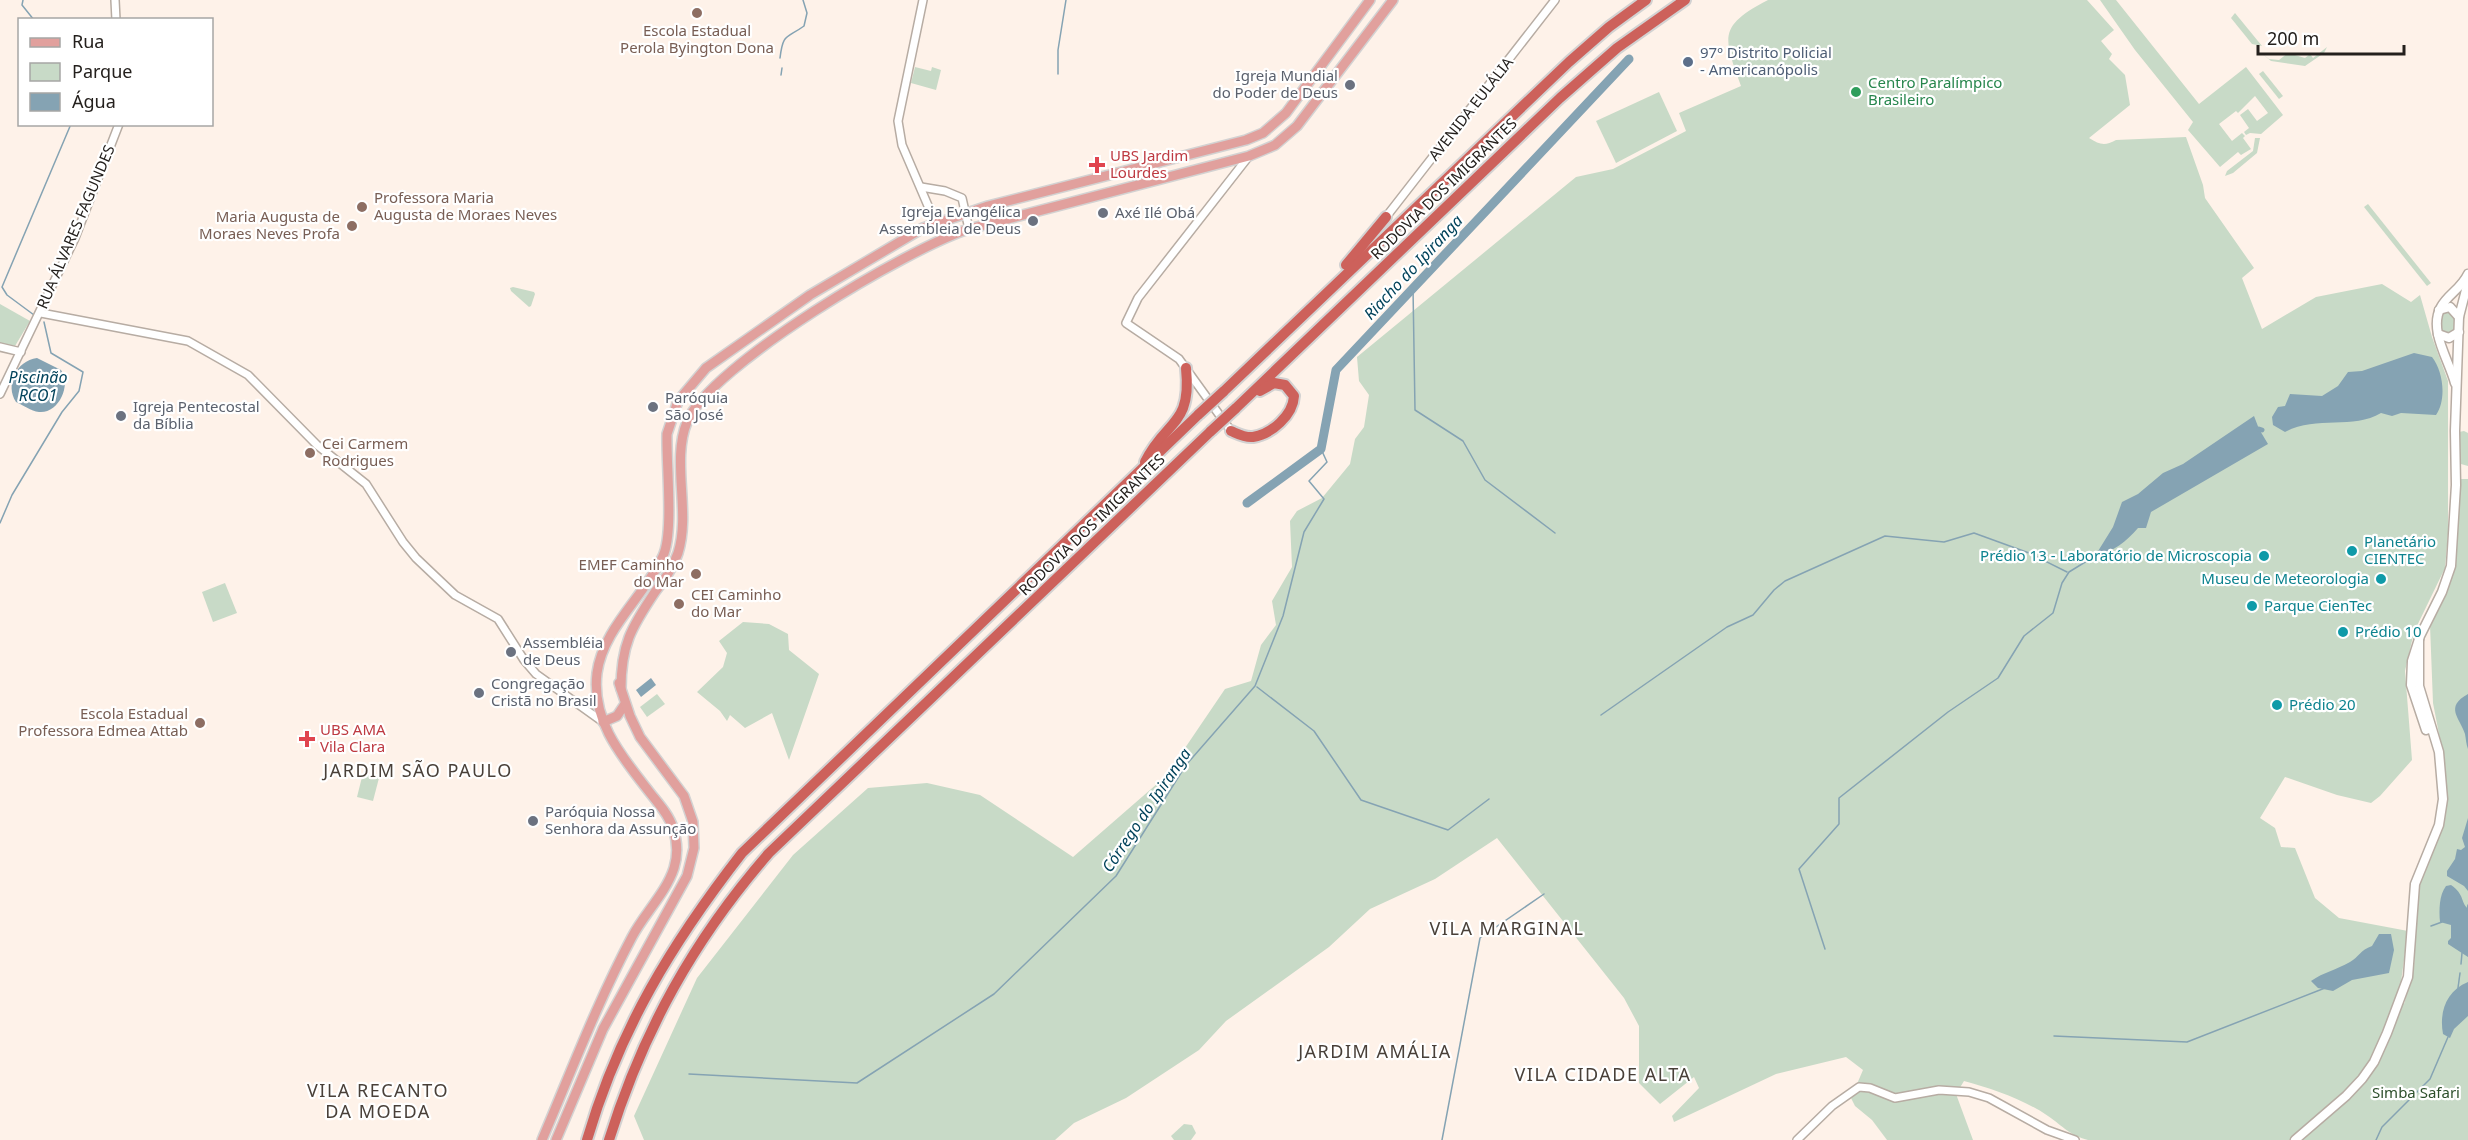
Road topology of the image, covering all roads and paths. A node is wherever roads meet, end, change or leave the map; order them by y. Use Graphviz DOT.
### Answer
graph roads {
  1 [pos="115,0"];
  2 [pos="922,0"];
  3 [pos="1370,0"];
  4 [pos="1393,0"];
  5 [pos="1555,0"];
  6 [pos="1646,0"];
  7 [pos="1685,0"];
  8 [pos="116,18"];
  9 [pos="118,126"];
  10 [pos="1249,156"];
  11 [pos="921,187"];
  12 [pos="935,189"];
  13 [pos="926,198"];
  14 [pos="964,213"];
  15 [pos="1386,217"];
  16 [pos="935,222"];
  17 [pos="969,229"];
  18 [pos="919,250"];
  19 [pos="2468,274"];
  20 [pos="2468,282"];
  21 [pos="1320,298"];
  22 [pos="2439,310"];
  23 [pos="41,312"];
  24 [pos="2459,316"];
  25 [pos="2459,332"];
  26 [pos="2438,334"];
  27 [pos="0,347"];
  28 [pos="21,352"];
  29 [pos="1186,368"];
  30 [pos="2456,389"];
  31 [pos="1253,391"];
  32 [pos="0,394"];
  33 [pos="1230,431"];
  34 [pos="1141,470"];
  35 [pos="608,641"];
  36 [pos="621,689"];
  37 [pos="597,694"];
  38 [pos="625,704"];
  39 [pos="581,707"];
  40 [pos="603,722"];
  41 [pos="542,1140"];
  42 [pos="556,1140"];
  43 [pos="587,1140"];
  44 [pos="609,1140"];
  45 [pos="1797,1140"];
  46 [pos="2075,1140"];
  47 [pos="2295,1140"];
  1 -- 8 [label="street"];
  2 -- 11 [label="street"];
  3 -- 14 [label="main road"];
  4 -- 10 [label="main road"];
  5 -- 15 [label="street, AVENIDA EULÁLIA"];
  6 -- 21 [label="highway, RODOVIA DOS IMIGRANTES"];
  7 -- 31 [label="highway, RODOVIA DOS IMIGRANTES"];
  9 -- 23 [label="street, RUA ÁLVARES FAGUNDES"];
  10 -- 17 [label="main road"];
  10 -- 29 [label="street"];
  11 -- 12 [label="street"];
  11 -- 13 [label="street"];
  12 -- 13 [label="street"];
  12 -- 14 [label="street"];
  13 -- 16 [label="street"];
  14 -- 16 [label="main road"];
  14 -- 17 [label="street"];
  15 -- 21 [label="highway"];
  16 -- 18 [label="main road"];
  16 -- 35 [label="main road"];
  17 -- 18 [label="main road"];
  18 -- 36 [label="main road"];
  19 -- 22 [label="main road"];
  20 -- 24 [label="main road"];
  21 -- 34 [label="highway, RODOVIA DOS IMIGRANTES, bridge"];
  22 -- 24 [label="main road"];
  22 -- 26 [label="main road"];
  23 -- 28 [label="street, RUA ÁLVARES FAGUNDES"];
  23 -- 39 [label="street"];
  24 -- 25 [label="main road"];
  25 -- 26 [label="main road"];
  25 -- 30 [label="main road"];
  26 -- 30 [label="main road"];
  27 -- 28 [label="street"];
  28 -- 32 [label="street, RUA ÁLVARES FAGUNDES"];
  29 -- 33 [label="street"];
  29 -- 34 [label="highway"];
  30 -- 47 [label="main road"];
  31 -- 33 [label="highway"];
  31 -- 44 [label="highway, RODOVIA DOS IMIGRANTES, bridge"];
  34 -- 43 [label="highway, RODOVIA DOS IMIGRANTES"];
  35 -- 36 [label="main road"];
  35 -- 37 [label="main road"];
  36 -- 38 [label="main road"];
  37 -- 39 [label="street"];
  37 -- 40 [label="main road"];
  38 -- 40 [label="main road"];
  38 -- 42 [label="main road"];
  39 -- 40 [label="street"];
  40 -- 41 [label="main road"];
  45 -- 46 [label="street"];
}
